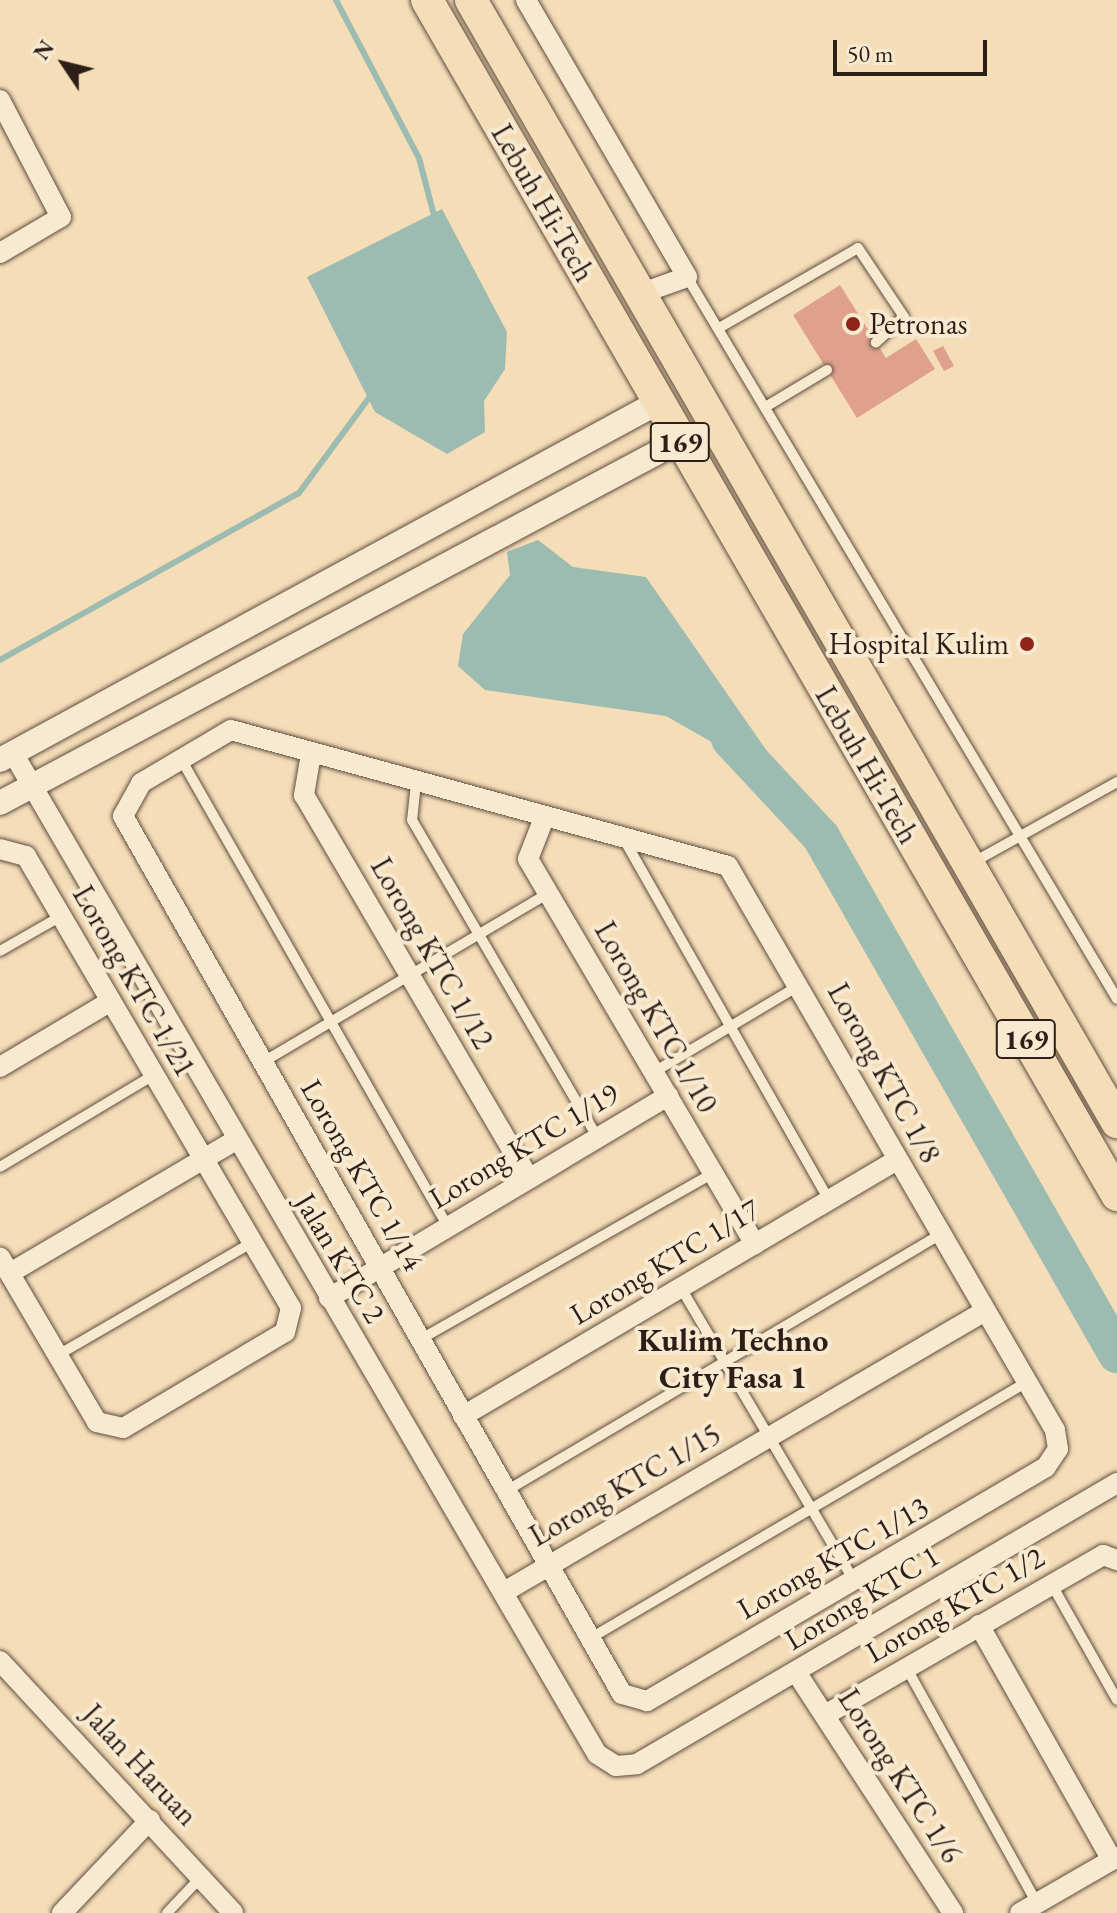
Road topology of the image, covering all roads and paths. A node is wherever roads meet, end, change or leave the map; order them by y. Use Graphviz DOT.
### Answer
graph roads {
  1 [pos="427,0"];
  2 [pos="471,0"];
  3 [pos="526,0"];
  4 [pos="0,100"];
  5 [pos="0,253"];
  6 [pos="687,277"];
  7 [pos="642,293"];
  8 [pos="719,328"];
  9 [pos="876,342"];
  10 [pos="827,370"];
  11 [pos="657,403"];
  12 [pos="767,406"];
  13 [pos="679,441"];
  14 [pos="311,754"];
  15 [pos="6,757"];
  16 [pos="181,759"];
  17 [pos="1117,782"];
  18 [pos="416,783"];
  19 [pos="32,787"];
  20 [pos="0,803"];
  21 [pos="544,818"];
  22 [pos="1020,837"];
  23 [pos="625,841"];
  24 [pos="0,849"];
  25 [pos="970,854"];
  26 [pos="935,882"];
  27 [pos="549,893"];
  28 [pos="61,916"];
  29 [pos="477,933"];
  30 [pos="0,951"];
  31 [pos="407,971"];
  32 [pos="801,984"];
  33 [pos="1117,999"];
  34 [pos="111,1001"];
  35 [pos="331,1022"];
  36 [pos="729,1024"];
  37 [pos="263,1062"];
  38 [pos="0,1067"];
  39 [pos="654,1072"];
  40 [pos="154,1075"];
  41 [pos="668,1096"];
  42 [pos="1117,1122"];
  43 [pos="598,1138"];
  44 [pos="236,1140"];
  45 [pos="203,1158"];
  46 [pos="897,1160"];
  47 [pos="0,1167"];
  48 [pos="713,1173"];
  49 [pos="529,1178"];
  50 [pos="1117,1195"];
  51 [pos="829,1200"];
  52 [pos="448,1227"];
  53 [pos="941,1234"];
  54 [pos="253,1242"];
  55 [pos="755,1244"];
  56 [pos="5,1265"];
  57 [pos="380,1267"];
  58 [pos="681,1288"];
  59 [pos="329,1298"];
  60 [pos="985,1311"];
  61 [pos="421,1339"];
  62 [pos="58,1355"];
  63 [pos="726,1359"];
  64 [pos="1028,1381"];
  65 [pos="463,1416"];
  66 [pos="770,1436"];
  67 [pos="1117,1483"];
  68 [pos="504,1492"];
  69 [pos="813,1508"];
  70 [pos="1117,1560"];
  71 [pos="546,1566"];
  72 [pos="855,1582"];
  73 [pos="1052,1585"];
  74 [pos="504,1592"];
  75 [pos="979,1625"];
  76 [pos="587,1640"];
  77 [pos="0,1661"];
  78 [pos="906,1667"];
  79 [pos="796,1672"];
  80 [pos="1117,1700"];
  81 [pos="825,1715"];
  82 [pos="637,1764"];
  83 [pos="150,1820"];
  84 [pos="1115,1858"];
  85 [pos="202,1876"];
  86 [pos="1029,1908"];
  87 [pos="62,1913"];
  88 [pos="167,1913"];
  89 [pos="233,1913"];
  90 [pos="953,1913"];
  1 -- 11 [label="main road, Lebuh Hi-Tech / 169"];
  2 -- 7 [label="main road, Lebuh Hi-Tech / 169"];
  3 -- 6 [label="street"];
  4 -- 5 [label="street"];
  6 -- 7 [label="street"];
  6 -- 8 [label="lane"];
  7 -- 25 [label="main road, Lebuh Hi-Tech / 169"];
  8 -- 9 [label="lane"];
  8 -- 12 [label="lane"];
  10 -- 12 [label="lane"];
  11 -- 13 [label="main road, Lebuh Hi-Tech / 169"];
  11 -- 15 [label="street"];
  12 -- 22 [label="lane"];
  13 -- 19 [label="street"];
  13 -- 26 [label="main road, Lebuh Hi-Tech / 169"];
  14 -- 16 [label="street"];
  14 -- 18 [label="street"];
  14 -- 31 [label="street, Lorong KTC 1/12"];
  15 -- 19 [label="street, Jalan KTC 2"];
  16 -- 35 [label="lane"];
  16 -- 37 [label="street, Lorong KTC 1/14"];
  17 -- 22 [label="lane"];
  18 -- 21 [label="street"];
  18 -- 29 [label="lane"];
  19 -- 20 [label="street"];
  19 -- 44 [label="street, Jalan KTC 2"];
  21 -- 23 [label="street"];
  21 -- 27 [label="street, Lorong KTC 1/10"];
  22 -- 25 [label="lane"];
  22 -- 33 [label="lane"];
  23 -- 32 [label="street, Lorong KTC 1/8"];
  23 -- 36 [label="lane"];
  24 -- 28 [label="street, Lorong KTC 1/21"];
  25 -- 26 [label="main road"];
  25 -- 42 [label="main road, Lebuh Hi-Tech / 169"];
  26 -- 50 [label="main road, Lebuh Hi-Tech / 169"];
  27 -- 29 [label="lane"];
  27 -- 39 [label="street, Lorong KTC 1/10"];
  28 -- 30 [label="lane"];
  28 -- 34 [label="street, Lorong KTC 1/21"];
  29 -- 31 [label="lane"];
  29 -- 43 [label="lane"];
  31 -- 35 [label="lane"];
  31 -- 49 [label="street, Lorong KTC 1/12"];
  32 -- 36 [label="lane"];
  32 -- 46 [label="street, Lorong KTC 1/8"];
  34 -- 38 [label="street"];
  34 -- 40 [label="street, Lorong KTC 1/21"];
  35 -- 37 [label="lane"];
  35 -- 52 [label="lane"];
  36 -- 39 [label="lane"];
  36 -- 51 [label="lane"];
  37 -- 57 [label="street, Lorong KTC 1/14"];
  39 -- 41 [label="street, Lorong KTC 1/10"];
  40 -- 45 [label="street, Lorong KTC 1/21"];
  40 -- 47 [label="lane"];
  41 -- 43 [label="street, Lorong KTC 1/19"];
  41 -- 48 [label="street, Lorong KTC 1/10"];
  43 -- 49 [label="street, Lorong KTC 1/19"];
  44 -- 45 [label="street"];
  44 -- 59 [label="street, Jalan KTC 2"];
  45 -- 54 [label="street, Lorong KTC 1/21"];
  45 -- 56 [label="street"];
  46 -- 51 [label="street, Lorong KTC 1/17"];
  46 -- 53 [label="street, Lorong KTC 1/8"];
  48 -- 55 [label="street, Lorong KTC 1/10"];
  48 -- 61 [label="lane"];
  49 -- 52 [label="street, Lorong KTC 1/19"];
  51 -- 55 [label="street, Lorong KTC 1/17"];
  52 -- 57 [label="street, Lorong KTC 1/19"];
  53 -- 60 [label="street, Lorong KTC 1/8"];
  53 -- 63 [label="lane"];
  54 -- 62 [label="lane"];
  54 -- 62 [label="street, Lorong KTC 1/21"];
  55 -- 58 [label="street, Lorong KTC 1/17"];
  56 -- 62 [label="street, Lorong KTC 1/21"];
  57 -- 59 [label="street, Lorong KTC 1/19"];
  57 -- 61 [label="street, Lorong KTC 1/14"];
  58 -- 63 [label="lane"];
  58 -- 65 [label="street, Lorong KTC 1/17"];
  59 -- 74 [label="street, Jalan KTC 2"];
  60 -- 64 [label="street, Lorong KTC 1/13"];
  60 -- 66 [label="street, Lorong KTC 1/15"];
  61 -- 65 [label="street, Lorong KTC 1/14"];
  63 -- 66 [label="lane"];
  63 -- 68 [label="lane"];
  64 -- 69 [label="lane"];
  64 -- 72 [label="street, Lorong KTC 1/13"];
  65 -- 68 [label="street, Lorong KTC 1/14"];
  66 -- 69 [label="lane"];
  66 -- 71 [label="street, Lorong KTC 1/15"];
  67 -- 79 [label="street, Lorong KTC 1"];
  68 -- 71 [label="street, Lorong KTC 1/14"];
  69 -- 72 [label="lane"];
  69 -- 76 [label="lane"];
  70 -- 73 [label="street, Lorong KTC 1/2"];
  71 -- 74 [label="street, Lorong KTC 1/15"];
  71 -- 76 [label="street, Lorong KTC 1/13"];
  72 -- 76 [label="street, Lorong KTC 1/13"];
  73 -- 75 [label="street, Lorong KTC 1/2"];
  73 -- 80 [label="lane"];
  74 -- 82 [label="street, Jalan KTC 2"];
  75 -- 78 [label="street, Lorong KTC 1/2"];
  75 -- 84 [label="street"];
  77 -- 83 [label="street, Jalan Haruan"];
  78 -- 81 [label="street, Lorong KTC 1/2"];
  78 -- 86 [label="lane"];
  79 -- 81 [label="street, Lorong KTC 1/6"];
  79 -- 82 [label="street, Lorong KTC 1"];
  81 -- 90 [label="street, Lorong KTC 1/6"];
  83 -- 85 [label="street, Jalan Haruan"];
  83 -- 87 [label="street"];
  84 -- 86 [label="street"];
  85 -- 88 [label="lane"];
  85 -- 89 [label="street, Jalan Haruan"];
}
